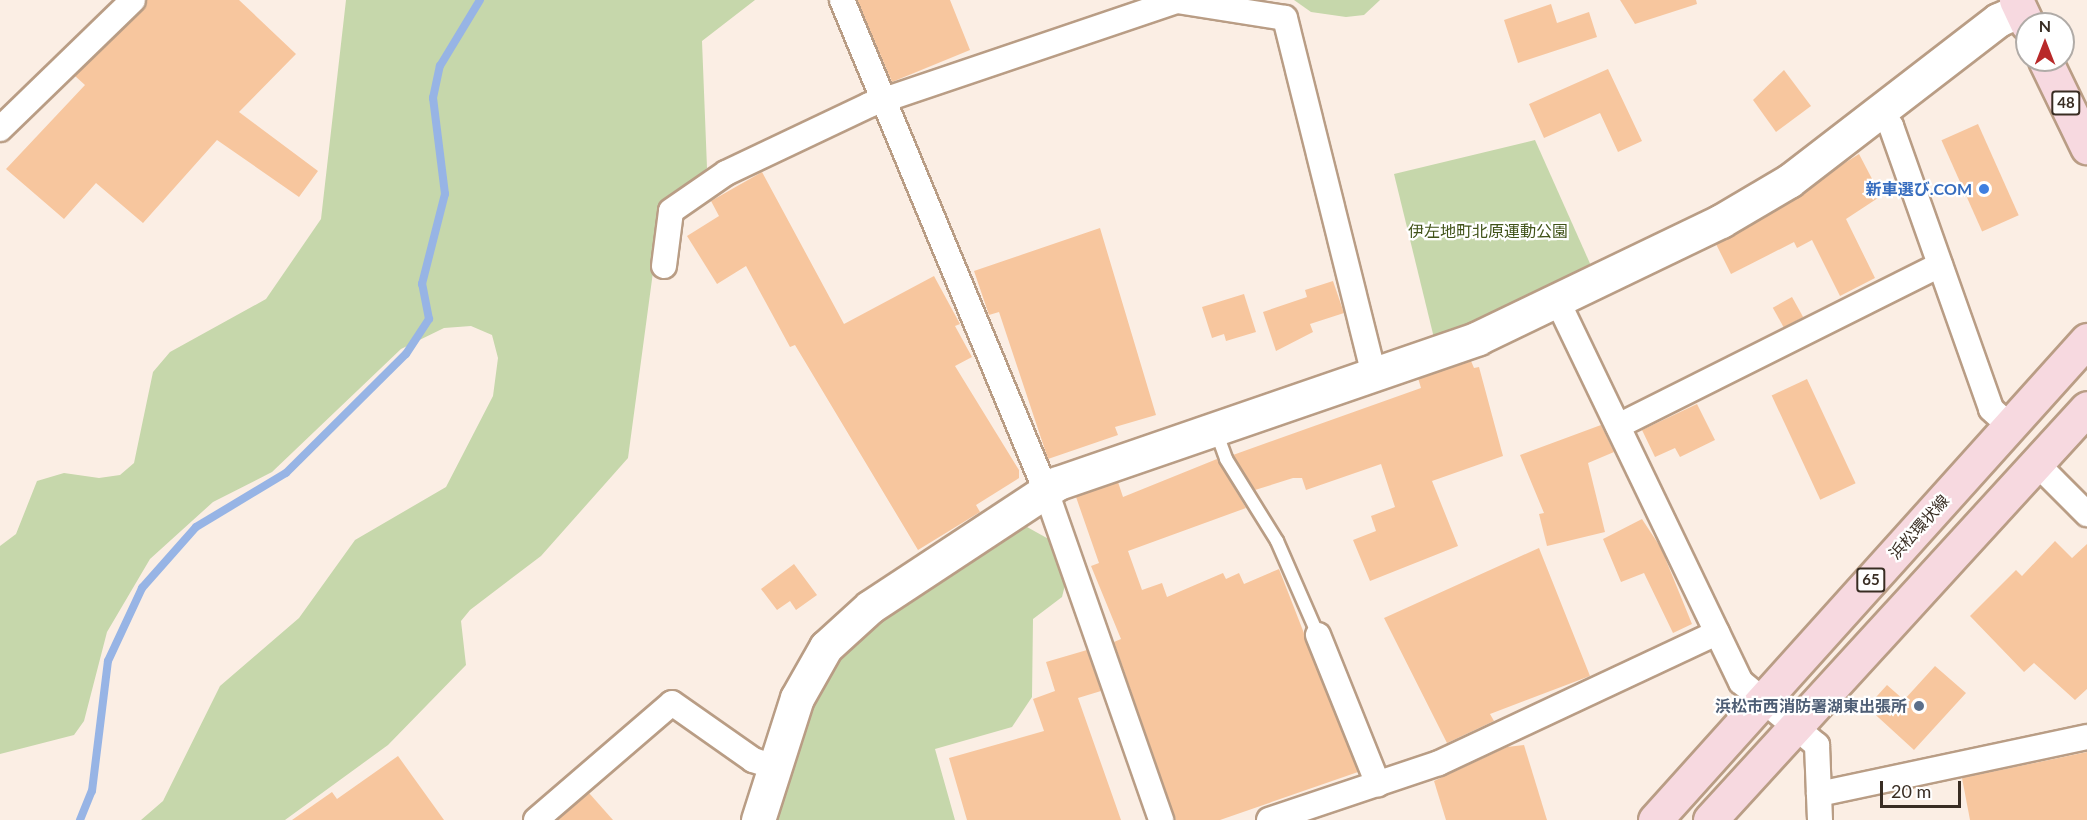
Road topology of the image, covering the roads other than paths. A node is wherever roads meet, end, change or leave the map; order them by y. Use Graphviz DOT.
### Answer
graph roads {
  1 [pos="133,0"];
  2 [pos="842,0"];
  3 [pos="2021,11"];
  4 [pos="2051,72"];
  5 [pos="884,100"];
  6 [pos="1880,111"];
  7 [pos="0,129"];
  8 [pos="2087,147"];
  9 [pos="1940,264"];
  10 [pos="664,266"];
  11 [pos="1557,300"];
  12 [pos="2087,340"];
  13 [pos="1373,372"];
  14 [pos="2087,408"];
  15 [pos="1618,426"];
  16 [pos="2010,426"];
  17 [pos="1215,427"];
  18 [pos="2037,464"];
  19 [pos="1046,491"];
  20 [pos="2087,514"];
  21 [pos="1717,633"];
  22 [pos="1318,635"];
  23 [pos="1763,700"];
  24 [pos="1795,727"];
  25 [pos="2087,737"];
  26 [pos="775,767"];
  27 [pos="1378,784"];
  28 [pos="1819,794"];
  29 [pos="536,820"];
  30 [pos="758,820"];
  31 [pos="1161,820"];
  32 [pos="1269,820"];
  33 [pos="1655,820"];
  34 [pos="1710,820"];
  35 [pos="1820,820"];
  1 -- 7 [label="street"];
  2 -- 5 [label="street"];
  3 -- 6 [label="street"];
  4 -- 8 [label="main road, 48"];
  5 -- 10 [label="street"];
  5 -- 13 [label="street"];
  5 -- 19 [label="street"];
  6 -- 9 [label="street"];
  6 -- 11 [label="street"];
  9 -- 15 [label="street"];
  9 -- 16 [label="street"];
  11 -- 13 [label="street"];
  11 -- 15 [label="street"];
  12 -- 16 [label="main road, 浜松環状線 / 65"];
  13 -- 17 [label="street"];
  14 -- 18 [label="main road"];
  15 -- 21 [label="street"];
  16 -- 23 [label="main road, 浜松環状線 / 65"];
  17 -- 19 [label="street"];
  17 -- 22 [label="lane"];
  18 -- 20 [label="street"];
  18 -- 24 [label="main road"];
  19 -- 26 [label="street"];
  19 -- 31 [label="street"];
  21 -- 23 [label="street"];
  21 -- 27 [label="street"];
  22 -- 27 [label="street"];
  23 -- 24 [label="street"];
  23 -- 33 [label="main road, 浜松環状線 / 65"];
  24 -- 28 [label="street"];
  24 -- 34 [label="main road"];
  25 -- 28 [label="street"];
  26 -- 29 [label="street"];
  26 -- 30 [label="street"];
  27 -- 32 [label="street"];
  28 -- 35 [label="street"];
}
